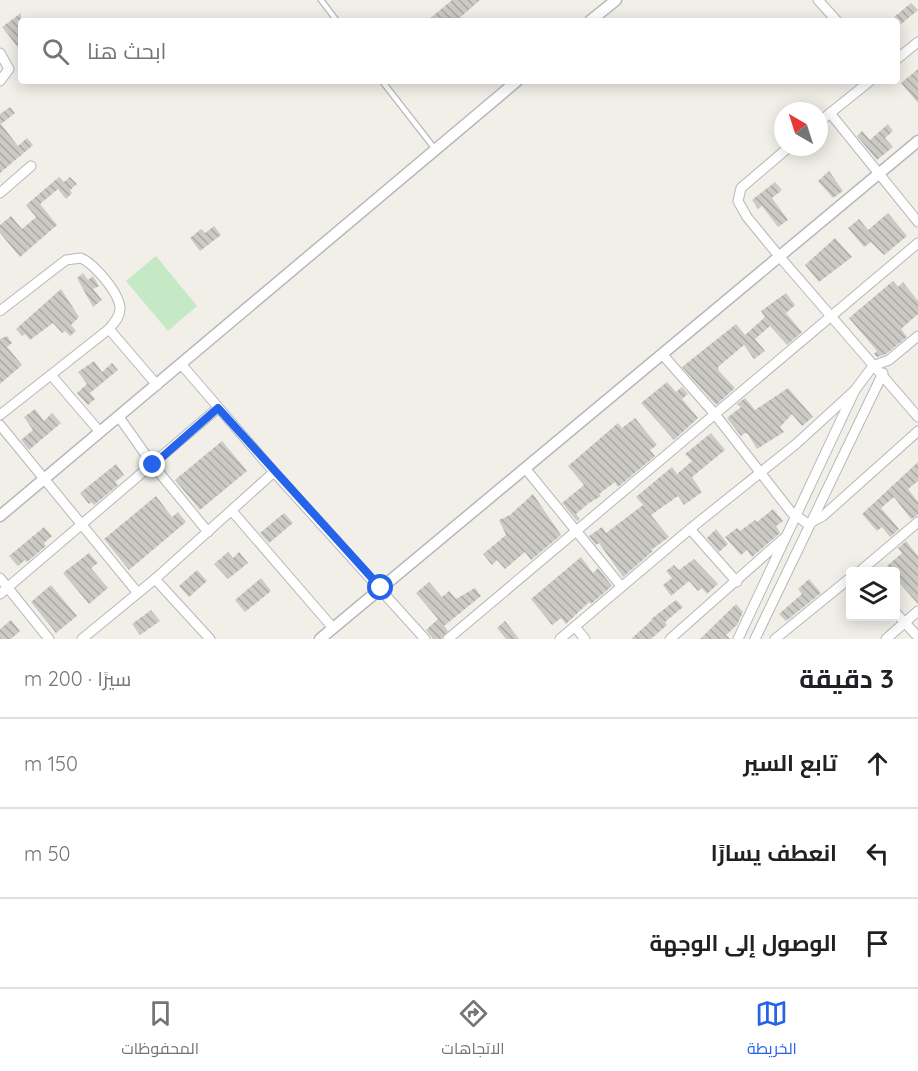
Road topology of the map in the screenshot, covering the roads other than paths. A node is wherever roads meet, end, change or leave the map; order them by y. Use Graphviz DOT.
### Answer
graph roads {
  1 [pos="321,0"];
  2 [pos="616,0"];
  3 [pos="818,0"];
  4 [pos="335,18"];
  5 [pos="594,18"];
  6 [pos="834,18"];
  7 [pos="918,42"];
  8 [pos="0,53"];
  9 [pos="900,57"];
  10 [pos="0,81"];
  11 [pos="384,84"];
  12 [pos="513,84"];
  13 [pos="866,84"];
  14 [pos="830,113"];
  15 [pos="918,141"];
  16 [pos="435,149"];
  17 [pos="778,156"];
  18 [pos="31,166"];
  19 [pos="880,173"];
  20 [pos="0,193"];
  21 [pos="918,222"];
  22 [pos="918,243"];
  23 [pos="779,256"];
  24 [pos="0,311"];
  25 [pos="830,318"];
  26 [pos="109,329"];
  27 [pos="918,336"];
  28 [pos="662,354"];
  29 [pos="889,360"];
  30 [pos="181,364"];
  31 [pos="873,366"];
  32 [pos="51,375"];
  33 [pos="881,376"];
  34 [pos="157,385"];
  35 [pos="855,390"];
  36 [pos="218,408"];
  37 [pos="714,413"];
  38 [pos="0,415"];
  39 [pos="119,417"];
  40 [pos="918,417"];
  41 [pos="0,425"];
  42 [pos="918,431"];
  43 [pos="100,432"];
  44 [pos="153,465"];
  45 [pos="525,468"];
  46 [pos="274,472"];
  47 [pos="761,473"];
  48 [pos="44,480"];
  49 [pos="232,511"];
  50 [pos="0,516"];
  51 [pos="796,516"];
  52 [pos="918,522"];
  53 [pos="808,524"];
  54 [pos="82,526"];
  55 [pos="690,529"];
  56 [pos="577,531"];
  57 [pos="208,532"];
  58 [pos="786,537"];
  59 [pos="865,567"];
  60 [pos="0,578"];
  61 [pos="155,579"];
  62 [pos="846,581"];
  63 [pos="736,582"];
  64 [pos="621,586"];
  65 [pos="381,588"];
  66 [pos="4,591"];
  67 [pos="137,592"];
  68 [pos="918,610"];
  69 [pos="900,617"];
  70 [pos="905,623"];
  71 [pos="574,627"];
  72 [pos="333,628"];
  73 [pos="918,637"];
  74 [pos="49,639"];
  75 [pos="82,639"];
  76 [pos="210,639"];
  77 [pos="320,639"];
  78 [pos="425,639"];
  79 [pos="448,639"];
  80 [pos="560,639"];
  81 [pos="585,639"];
  82 [pos="670,639"];
  83 [pos="738,639"];
  84 [pos="755,639"];
  85 [pos="775,639"];
  86 [pos="886,639"];
  1 -- 4 [label="lane"];
  2 -- 5 [label="street"];
  3 -- 6 [label="street"];
  7 -- 9 [label="street"];
  8 -- 10 [label="street"];
  11 -- 16 [label="lane"];
  12 -- 16 [label="street"];
  13 -- 14 [label="street"];
  14 -- 19 [label="street"];
  15 -- 19 [label="street"];
  16 -- 30 [label="street"];
  17 -- 23 [label="street"];
  18 -- 20 [label="street"];
  19 -- 21 [label="street"];
  19 -- 23 [label="street"];
  22 -- 25 [label="street"];
  23 -- 25 [label="street"];
  23 -- 28 [label="street"];
  24 -- 26 [label="street"];
  25 -- 31 [label="street"];
  25 -- 37 [label="street"];
  26 -- 32 [label="street"];
  26 -- 34 [label="street"];
  27 -- 29 [label="street"];
  28 -- 37 [label="street"];
  28 -- 45 [label="street"];
  29 -- 31 [label="street"];
  29 -- 33 [label="street"];
  30 -- 34 [label="street"];
  30 -- 36 [label="street"];
  31 -- 33 [label="street"];
  31 -- 35 [label="street"];
  32 -- 38 [label="street"];
  32 -- 43 [label="street"];
  33 -- 40 [label="street"];
  33 -- 53 [label="street"];
  34 -- 39 [label="street"];
  35 -- 47 [label="street"];
  35 -- 51 [label="street"];
  36 -- 44 [label="street"];
  36 -- 46 [label="street"];
  37 -- 47 [label="street"];
  37 -- 56 [label="street"];
  39 -- 43 [label="street"];
  39 -- 44 [label="street"];
  41 -- 48 [label="street"];
  42 -- 53 [label="street"];
  43 -- 48 [label="street"];
  44 -- 54 [label="street"];
  44 -- 57 [label="street"];
  45 -- 56 [label="street"];
  45 -- 65 [label="street"];
  46 -- 49 [label="street"];
  46 -- 65 [label="street"];
  47 -- 51 [label="street"];
  47 -- 55 [label="street"];
  48 -- 50 [label="street"];
  48 -- 54 [label="street"];
  49 -- 57 [label="street"];
  49 -- 72 [label="street"];
  51 -- 53 [label="street"];
  51 -- 58 [label="street"];
  52 -- 59 [label="street"];
  53 -- 84 [label="street"];
  54 -- 66 [label="street"];
  54 -- 67 [label="street"];
  55 -- 63 [label="street"];
  55 -- 64 [label="street"];
  56 -- 64 [label="street"];
  56 -- 79 [label="street"];
  57 -- 61 [label="street"];
  58 -- 63 [label="street"];
  58 -- 83 [label="street"];
  60 -- 66 [label="street"];
  61 -- 67 [label="street"];
  61 -- 76 [label="street"];
  62 -- 85 [label="street"];
  63 -- 82 [label="street"];
  64 -- 71 [label="street"];
  65 -- 72 [label="street"];
  65 -- 78 [label="street"];
  66 -- 74 [label="street"];
  67 -- 75 [label="street"];
  68 -- 70 [label="street"];
  69 -- 70 [label="street"];
  70 -- 73 [label="street"];
  70 -- 86 [label="street"];
  71 -- 80 [label="street"];
  71 -- 81 [label="street"];
  72 -- 77 [label="street"];
}
